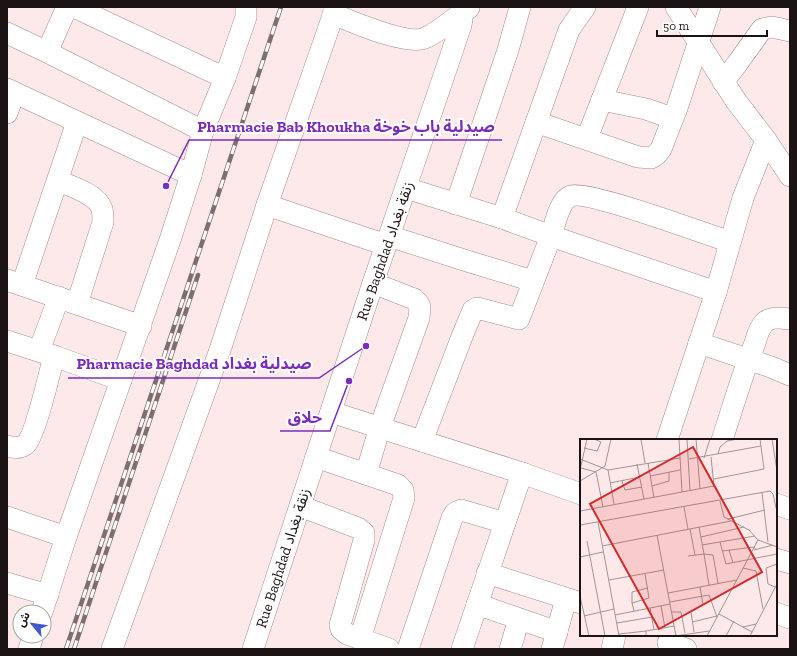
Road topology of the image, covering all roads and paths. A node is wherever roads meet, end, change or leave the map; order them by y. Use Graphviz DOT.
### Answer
graph roads {
  1 [pos="67,7"];
  2 [pos="74,7"];
  3 [pos="246,7"];
  4 [pos="520,7"];
  5 [pos="585,7"];
  6 [pos="638,7"];
  7 [pos="676,7"];
  8 [pos="710,7"];
  9 [pos="335,11"];
  10 [pos="457,12"];
  11 [pos="790,32"];
  12 [pos="7,34"];
  13 [pos="418,40"];
  14 [pos="698,43"];
  15 [pos="47,52"];
  16 [pos="451,55"];
  17 [pos="225,78"];
  18 [pos="724,82"];
  19 [pos="11,91"];
  20 [pos="602,100"];
  21 [pos="7,114"];
  22 [pos="672,118"];
  23 [pos="77,122"];
  24 [pos="536,122"];
  25 [pos="203,131"];
  26 [pos="587,138"];
  27 [pos="766,140"];
  28 [pos="191,175"];
  29 [pos="790,176"];
  30 [pos="58,181"];
  31 [pos="406,188"];
  32 [pos="456,204"];
  33 [pos="267,205"];
  34 [pos="502,218"];
  35 [pos="551,236"];
  36 [pos="387,240"];
  37 [pos="730,242"];
  38 [pos="533,281"];
  39 [pos="15,282"];
  40 [pos="373,283"];
  41 [pos="716,292"];
  42 [pos="68,301"];
  43 [pos="790,319"];
  44 [pos="140,326"];
  45 [pos="7,341"];
  46 [pos="699,343"];
  47 [pos="46,354"];
  48 [pos="748,360"];
  49 [pos="790,375"];
  50 [pos="121,380"];
  51 [pos="331,412"];
  52 [pos="380,427"];
  53 [pos="667,439"];
  54 [pos="722,439"];
  55 [pos="422,441"];
  56 [pos="7,446"];
  57 [pos="316,457"];
  58 [pos="522,473"];
  59 [pos="366,474"];
  60 [pos="580,494"];
  61 [pos="777,504"];
  62 [pos="300,506"];
  63 [pos="790,508"];
  64 [pos="7,517"];
  65 [pos="505,523"];
  66 [pos="66,537"];
  67 [pos="777,559"];
  68 [pos="790,563"];
  69 [pos="487,573"];
  70 [pos="7,583"];
  71 [pos="574,601"];
  72 [pos="45,604"];
  73 [pos="477,604"];
  74 [pos="777,613"];
  75 [pos="790,618"];
  76 [pos="519,619"];
  77 [pos="615,636"];
  78 [pos="360,639"];
  79 [pos="555,640"];
  80 [pos="256,648"];
  81 [pos="112,649"];
  82 [pos="389,649"];
  83 [pos="408,649"];
  84 [pos="462,649"];
  85 [pos="510,649"];
  86 [pos="612,649"];
  1 -- 15 [label="street"];
  2 -- 17 [label="street"];
  3 -- 17 [label="street"];
  4 -- 32 [label="street"];
  5 -- 24 [label="street"];
  6 -- 20 [label="street"];
  7 -- 14 [label="street"];
  8 -- 14 [label="street"];
  9 -- 13 [label="street"];
  9 -- 33 [label="street"];
  10 -- 13 [label="street"];
  10 -- 16 [label="street, Rue Baghdad زنقة بغداد"];
  11 -- 18 [label="street"];
  12 -- 15 [label="street"];
  13 -- 16 [label="street"];
  14 -- 18 [label="street"];
  14 -- 22 [label="street"];
  15 -- 25 [label="street"];
  16 -- 31 [label="street, Rue Baghdad زنقة بغداد"];
  17 -- 25 [label="street"];
  18 -- 27 [label="street"];
  19 -- 21 [label="street"];
  19 -- 23 [label="street"];
  20 -- 22 [label="street"];
  20 -- 26 [label="street"];
  22 -- 26 [label="street"];
  23 -- 28 [label="street"];
  23 -- 30 [label="street"];
  24 -- 26 [label="street"];
  24 -- 34 [label="street"];
  25 -- 28 [label="street"];
  27 -- 29 [label="street"];
  27 -- 37 [label="street"];
  28 -- 44 [label="street"];
  30 -- 39 [label="street"];
  30 -- 42 [label="street"];
  31 -- 32 [label="street"];
  31 -- 36 [label="street, Rue Baghdad زنقة بغداد"];
  32 -- 34 [label="street"];
  33 -- 36 [label="street"];
  33 -- 81 [label="street"];
  34 -- 35 [label="street"];
  35 -- 37 [label="street"];
  35 -- 38 [label="street"];
  35 -- 41 [label="street"];
  36 -- 38 [label="street"];
  36 -- 40 [label="street, Rue Baghdad زنقة بغداد"];
  37 -- 41 [label="street"];
  38 -- 55 [label="street"];
  39 -- 42 [label="street"];
  40 -- 51 [label="street, Rue Baghdad زنقة بغداد"];
  40 -- 52 [label="street"];
  41 -- 46 [label="street"];
  42 -- 44 [label="street"];
  42 -- 47 [label="street"];
  43 -- 48 [label="street"];
  44 -- 50 [label="street"];
  45 -- 47 [label="street"];
  46 -- 48 [label="street"];
  46 -- 53 [label="street"];
  47 -- 50 [label="street"];
  47 -- 56 [label="street"];
  48 -- 49 [label="street"];
  48 -- 54 [label="street"];
  50 -- 66 [label="street"];
  51 -- 52 [label="street"];
  51 -- 57 [label="street, Rue Baghdad زنقة بغداد"];
  52 -- 55 [label="street"];
  52 -- 59 [label="street"];
  55 -- 58 [label="street"];
  57 -- 59 [label="street"];
  57 -- 62 [label="street, Rue Baghdad زنقة بغداد"];
  58 -- 60 [label="street"];
  58 -- 65 [label="street"];
  59 -- 78 [label="street"];
  61 -- 63 [label="street"];
  62 -- 78 [label="street"];
  62 -- 80 [label="street, Rue Baghdad زنقة بغداد"];
  64 -- 66 [label="street"];
  65 -- 69 [label="street"];
  65 -- 83 [label="street"];
  66 -- 72 [label="street"];
  67 -- 68 [label="street"];
  69 -- 71 [label="street"];
  69 -- 73 [label="street"];
  70 -- 72 [label="street"];
  71 -- 79 [label="street"];
  73 -- 76 [label="street"];
  73 -- 84 [label="street"];
  74 -- 75 [label="street"];
  76 -- 79 [label="street"];
  76 -- 85 [label="street"];
  77 -- 86 [label="street"];
  78 -- 82 [label="street"];
}
